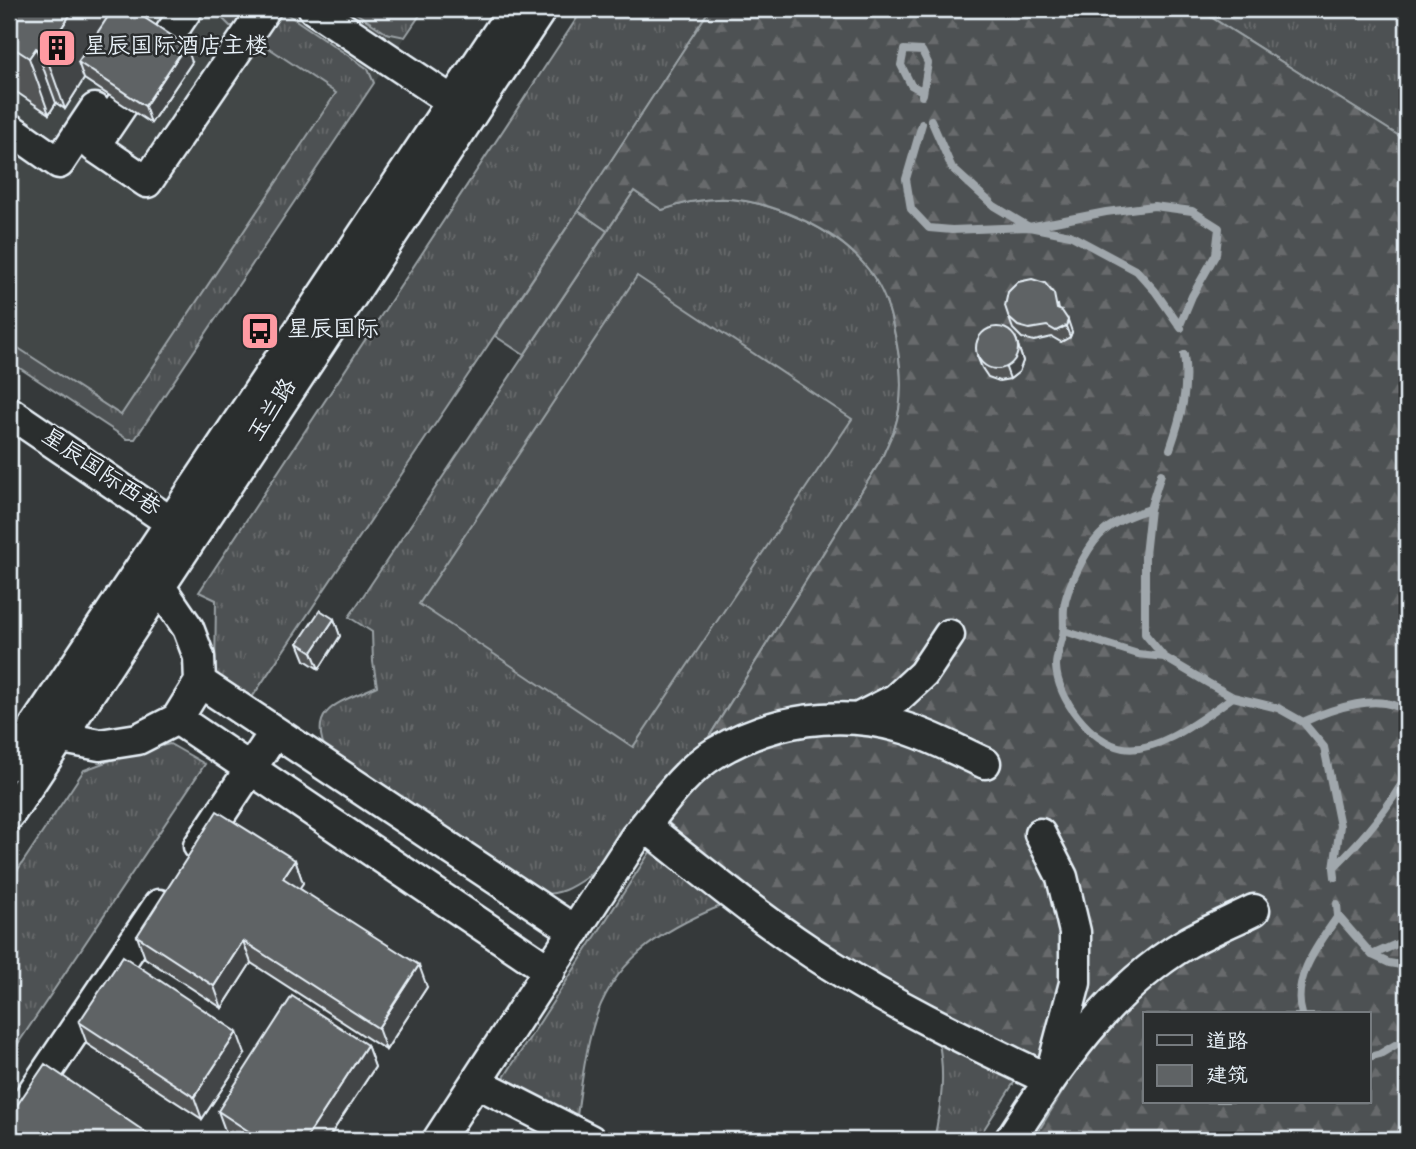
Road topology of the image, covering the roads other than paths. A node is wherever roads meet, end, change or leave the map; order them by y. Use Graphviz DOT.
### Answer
graph roads {
  1 [pos="163,9"];
  2 [pos="187,9"];
  3 [pos="265,9"];
  4 [pos="314,9"];
  5 [pos="541,9"];
  6 [pos="507,19"];
  7 [pos="462,107"];
  8 [pos="9,128"];
  9 [pos="9,412"];
  10 [pos="181,529"];
  11 [pos="151,575"];
  12 [pos="949,635"];
  13 [pos="200,682"];
  14 [pos="177,719"];
  15 [pos="857,719"];
  16 [pos="275,732"];
  17 [pos="45,735"];
  18 [pos="985,764"];
  19 [pos="9,765"];
  20 [pos="251,769"];
  21 [pos="9,815"];
  22 [pos="1040,834"];
  23 [pos="635,838"];
  24 [pos="1254,910"];
  25 [pos="575,931"];
  26 [pos="550,971"];
  27 [pos="1049,1080"];
  28 [pos="476,1082"];
  29 [pos="9,1128"];
  30 [pos="438,1140"];
  31 [pos="590,1140"];
  32 [pos="1010,1140"];
  1 -- 8 [label="street"];
  2 -- 3 [label="street"];
  4 -- 7 [label="street"];
  5 -- 6 [label="street, 玉兰路"];
  6 -- 7 [label="street, 玉兰路"];
  7 -- 10 [label="street, 玉兰路"];
  9 -- 10 [label="street, 星辰国际西巷"];
  10 -- 11 [label="street, 玉兰路"];
  11 -- 13 [label="street"];
  11 -- 17 [label="street, 玉兰路"];
  12 -- 15 [label="street"];
  13 -- 14 [label="street"];
  13 -- 16 [label="street"];
  14 -- 17 [label="street"];
  14 -- 20 [label="street"];
  15 -- 18 [label="street"];
  15 -- 23 [label="street"];
  16 -- 20 [label="street"];
  16 -- 25 [label="street"];
  17 -- 19 [label="street, 玉兰路"];
  17 -- 21 [label="street, 玉兰路"];
  20 -- 26 [label="street"];
  20 -- 29 [label="street"];
  22 -- 27 [label="street"];
  23 -- 25 [label="street"];
  23 -- 27 [label="street"];
  24 -- 27 [label="street"];
  25 -- 26 [label="street"];
  26 -- 28 [label="street"];
  27 -- 32 [label="street"];
  28 -- 30 [label="street"];
  28 -- 31 [label="street"];
}
